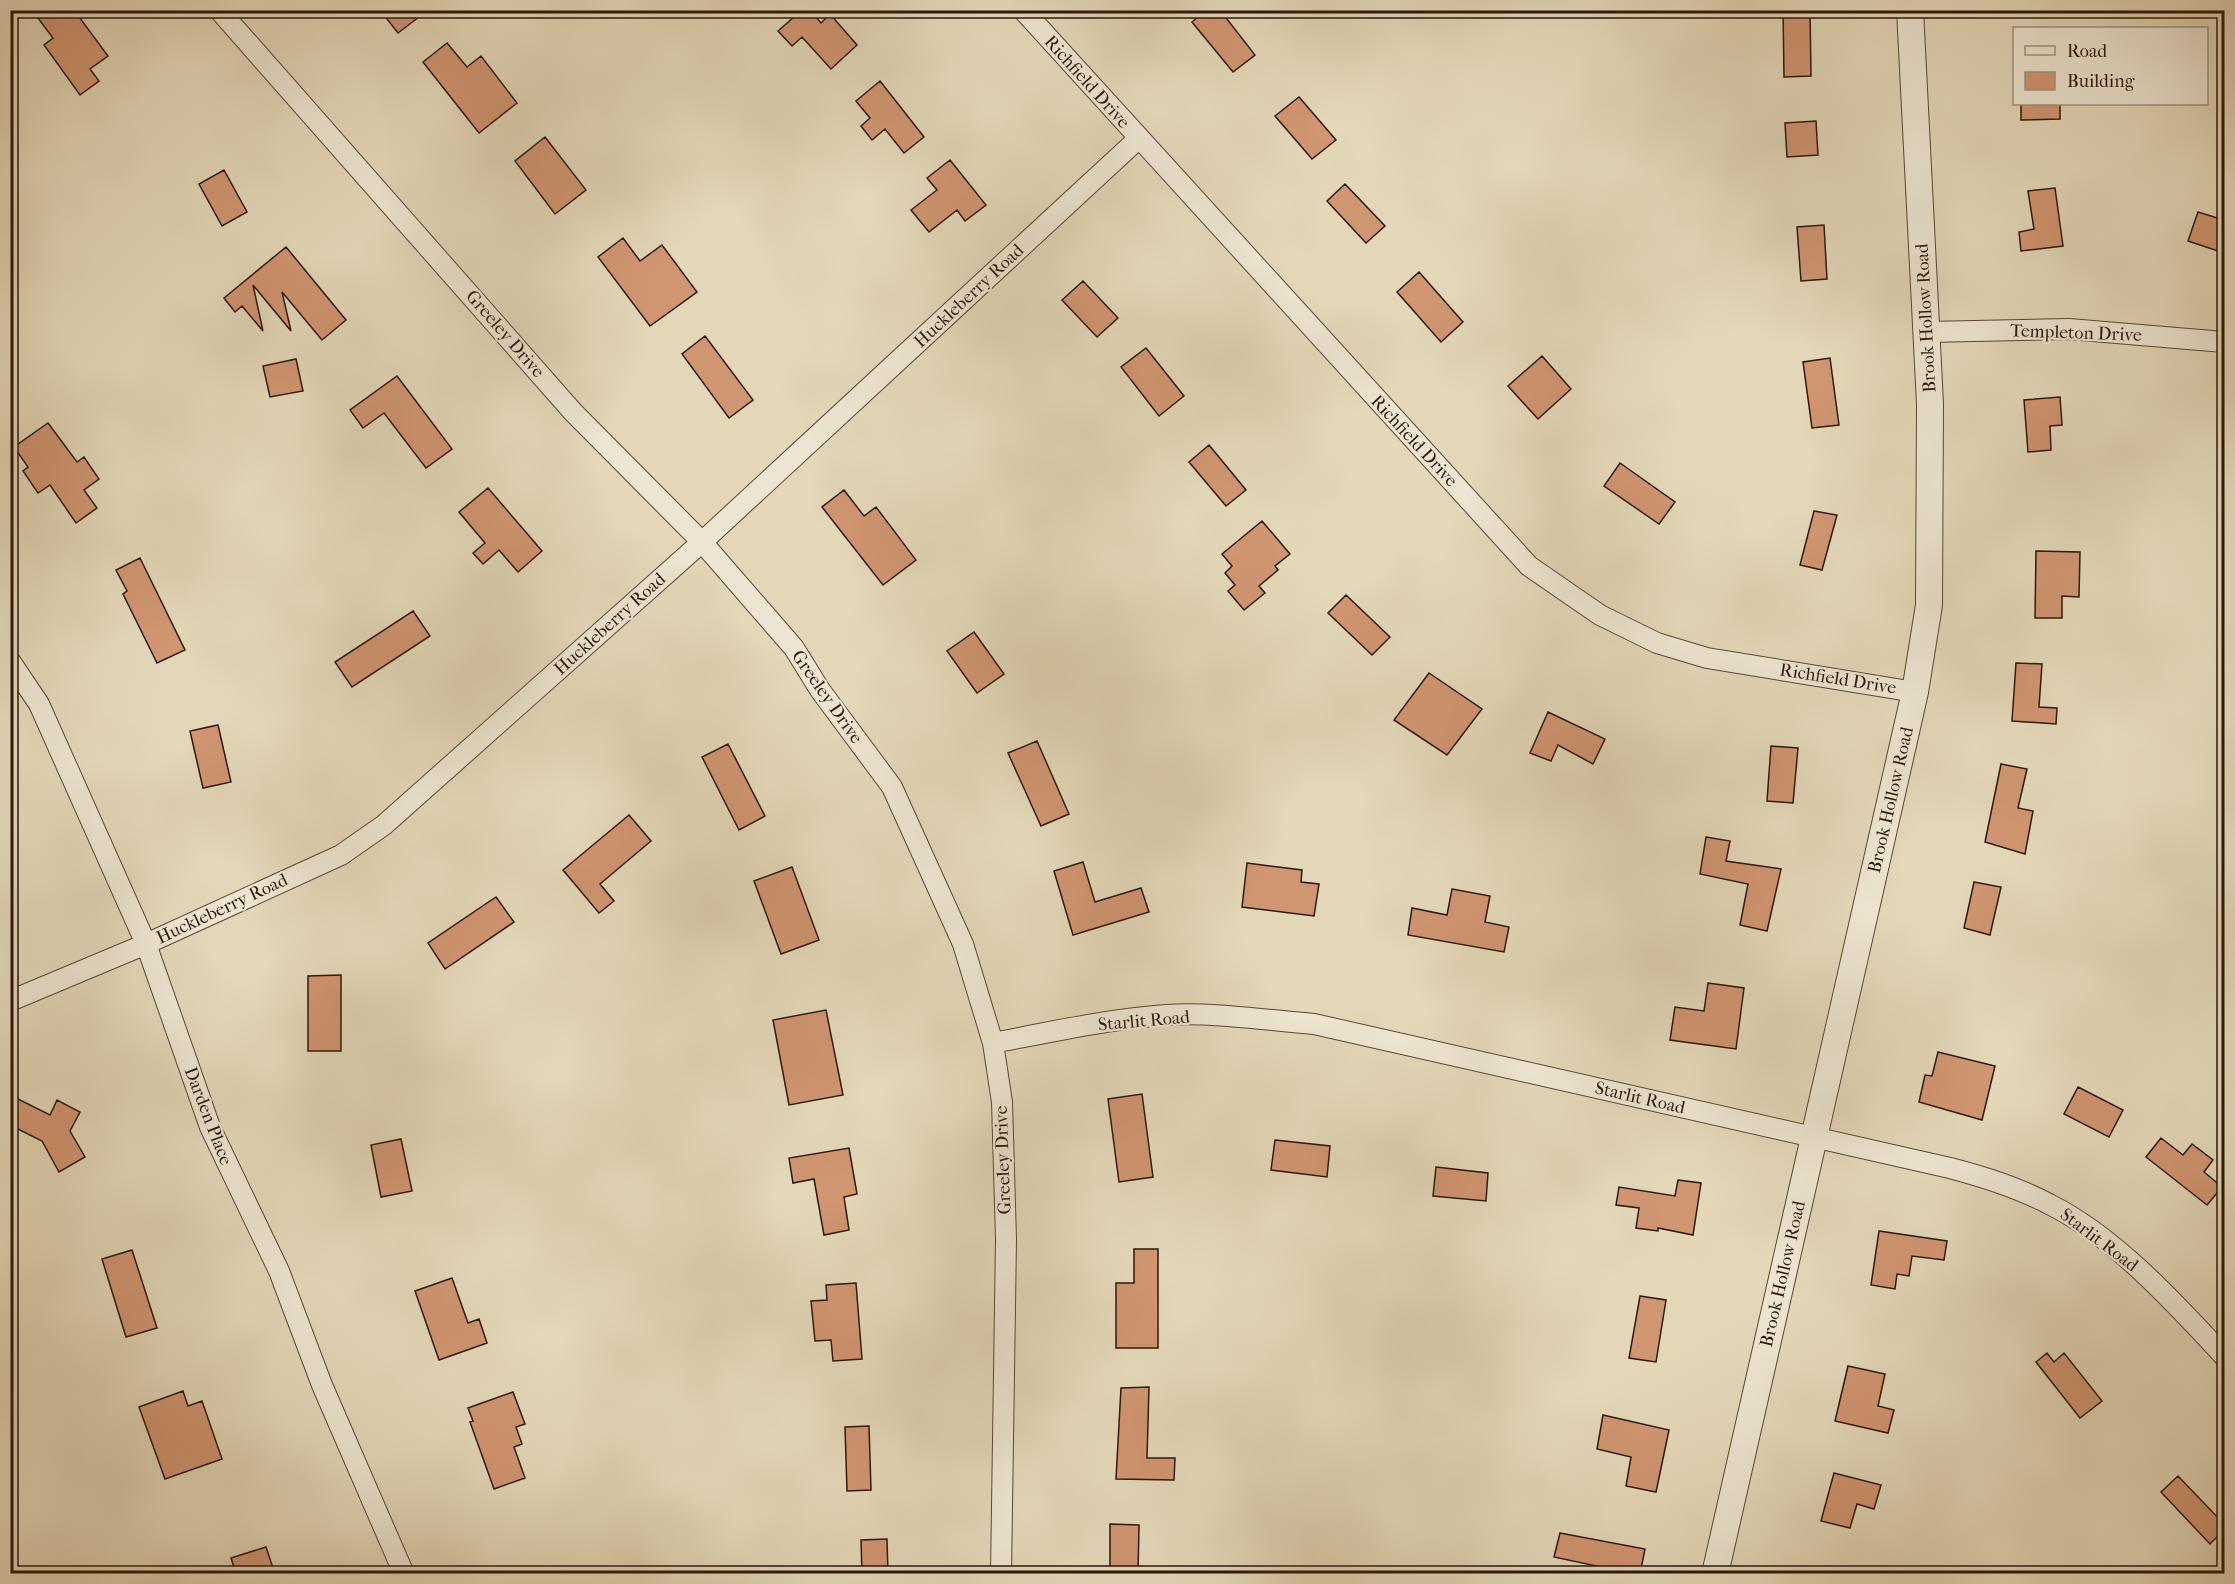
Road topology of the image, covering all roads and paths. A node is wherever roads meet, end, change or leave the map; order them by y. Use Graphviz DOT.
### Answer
graph roads {
  1 [pos="219,10"];
  2 [pos="1023,10"];
  3 [pos="1910,10"];
  4 [pos="1138,139"];
  5 [pos="1926,332"];
  6 [pos="2224,342"];
  7 [pos="702,542"];
  8 [pos="10,661"];
  9 [pos="1915,692"];
  10 [pos="146,944"];
  11 [pos="10,1001"];
  12 [pos="993,1043"];
  13 [pos="1814,1137"];
  14 [pos="2224,1356"];
  15 [pos="404,1574"];
  16 [pos="1001,1574"];
  17 [pos="1715,1574"];
  1 -- 7 [label="street, Greeley Drive"];
  2 -- 4 [label="street, Richfield Drive"];
  3 -- 5 [label="street, Brook Hollow Road"];
  4 -- 7 [label="street, Huckleberry Road"];
  4 -- 9 [label="street, Richfield Drive"];
  5 -- 6 [label="street, Templeton Drive"];
  5 -- 9 [label="street, Brook Hollow Road"];
  7 -- 10 [label="street, Huckleberry Road"];
  7 -- 12 [label="street, Greeley Drive"];
  8 -- 10 [label="street, Darden Place"];
  9 -- 13 [label="street, Brook Hollow Road"];
  10 -- 11 [label="street, Huckleberry Road"];
  10 -- 15 [label="street, Darden Place"];
  12 -- 13 [label="street, Starlit Road"];
  12 -- 16 [label="street, Greeley Drive"];
  13 -- 14 [label="street, Starlit Road"];
  13 -- 17 [label="street, Brook Hollow Road"];
}
